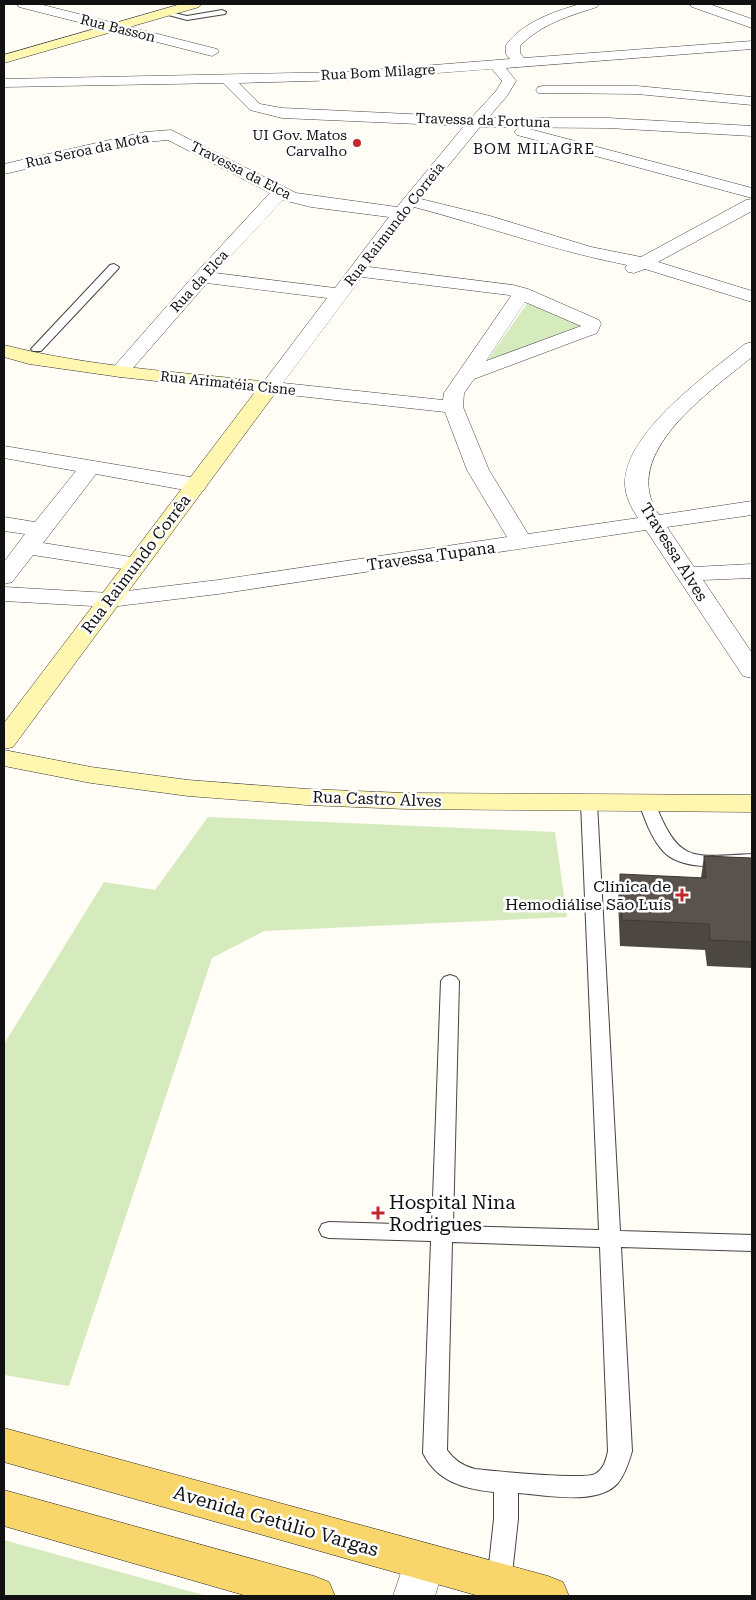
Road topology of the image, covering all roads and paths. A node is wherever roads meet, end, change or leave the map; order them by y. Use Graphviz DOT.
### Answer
graph roads {
  1 [pos="24,4"];
  2 [pos="194,4"];
  3 [pos="592,4"];
  4 [pos="697,4"];
  5 [pos="222,12"];
  6 [pos="165,13"];
  7 [pos="752,24"];
  8 [pos="115,28"];
  9 [pos="752,45"];
  10 [pos="212,52"];
  11 [pos="4,58"];
  12 [pos="520,62"];
  13 [pos="496,64"];
  14 [pos="226,78"];
  15 [pos="4,83"];
  16 [pos="518,83"];
  17 [pos="717,84"];
  18 [pos="543,90"];
  19 [pos="637,90"];
  20 [pos="752,101"];
  21 [pos="477,122"];
  22 [pos="608,122"];
  23 [pos="752,131"];
  24 [pos="171,135"];
  25 [pos="4,169"];
  26 [pos="280,193"];
  27 [pos="752,193"];
  28 [pos="752,204"];
  29 [pos="406,207"];
  30 [pos="114,267"];
  31 [pos="636,267"];
  32 [pos="358,271"];
  33 [pos="202,277"];
  34 [pos="522,293"];
  35 [pos="340,294"];
  36 [pos="752,297"];
  37 [pos="752,308"];
  38 [pos="752,348"];
  39 [pos="4,351"];
  40 [pos="33,353"];
  41 [pos="120,371"];
  42 [pos="468,374"];
  43 [pos="269,388"];
  44 [pos="453,407"];
  45 [pos="4,452"];
  46 [pos="90,467"];
  47 [pos="196,485"];
  48 [pos="752,508"];
  49 [pos="4,524"];
  50 [pos="654,524"];
  51 [pos="33,539"];
  52 [pos="522,543"];
  53 [pos="136,564"];
  54 [pos="752,571"];
  55 [pos="687,574"];
  56 [pos="4,577"];
  57 [pos="4,594"];
  58 [pos="110,600"];
  59 [pos="752,671"];
  60 [pos="4,741"];
  61 [pos="4,758"];
  62 [pos="589,803"];
  63 [pos="647,803"];
  64 [pos="752,804"];
  65 [pos="752,858"];
  66 [pos="450,981"];
  67 [pos="329,1230"];
  68 [pos="441,1232"];
  69 [pos="610,1237"];
  70 [pos="752,1242"];
  71 [pos="4,1445"];
  72 [pos="506,1482"];
  73 [pos="4,1508"];
  74 [pos="419,1579"];
  75 [pos="499,1583"];
  76 [pos="314,1596"];
  77 [pos="548,1596"];
  1 -- 8 [label="street, Rua Basson"];
  2 -- 6 [label="street"];
  3 -- 12 [label="street"];
  4 -- 7 [label="street"];
  5 -- 6 [label="lane"];
  6 -- 8 [label="street"];
  8 -- 10 [label="street, Rua Basson"];
  8 -- 11 [label="street"];
  9 -- 12 [label="street, Rua Bom Milagre"];
  12 -- 13 [label="street, Rua Bom Milagre"];
  13 -- 14 [label="street, Rua Bom Milagre"];
  13 -- 16 [label="street"];
  14 -- 15 [label="street, Rua Bom Milagre"];
  14 -- 21 [label="street, Travessa da Fortuna"];
  16 -- 18 [label="street"];
  16 -- 21 [label="street, Rua Raimundo Correia"];
  17 -- 19 [label="street"];
  18 -- 19 [label="street"];
  18 -- 22 [label="street"];
  19 -- 20 [label="street"];
  21 -- 22 [label="street, Travessa da Fortuna"];
  21 -- 27 [label="street"];
  21 -- 29 [label="street, Rua Raimundo Correia"];
  22 -- 23 [label="street, Travessa da Fortuna"];
  24 -- 25 [label="street, Rua Seroa da Mota"];
  24 -- 26 [label="street, Travessa da Elca"];
  26 -- 29 [label="street, Travessa da Elca"];
  26 -- 33 [label="street, Rua da Elca"];
  28 -- 31 [label="street"];
  29 -- 31 [label="street, Travessa da Elca"];
  29 -- 32 [label="street, Rua Raimundo Correia"];
  30 -- 40 [label="lane"];
  31 -- 36 [label="street"];
  31 -- 37 [label="street"];
  32 -- 34 [label="street"];
  32 -- 35 [label="street, Rua Raimundo Correia"];
  33 -- 35 [label="street"];
  33 -- 41 [label="street, Rua da Elca"];
  34 -- 42 [label="street"];
  34 -- 42 [label="street"];
  35 -- 43 [label="street, Rua Raimundo Correia"];
  38 -- 50 [label="street, Travessa Alves"];
  39 -- 40 [label="street, Rua Arimatéia Cisne"];
  40 -- 41 [label="street, Rua Arimatéia Cisne"];
  41 -- 43 [label="street, Rua Arimatéia Cisne"];
  42 -- 44 [label="street"];
  43 -- 44 [label="street, Rua Arimatéia Cisne"];
  43 -- 47 [label="street, Rua Raimundo Corrêa"];
  44 -- 52 [label="street"];
  45 -- 46 [label="street"];
  46 -- 47 [label="street"];
  46 -- 51 [label="street"];
  47 -- 53 [label="street, Rua Raimundo Corrêa"];
  48 -- 50 [label="street, Travessa Tupana"];
  49 -- 51 [label="street"];
  50 -- 52 [label="street, Travessa Tupana"];
  50 -- 55 [label="street, Travessa Alves"];
  51 -- 53 [label="street"];
  51 -- 56 [label="street"];
  52 -- 58 [label="street, Travessa Tupana"];
  53 -- 58 [label="street, Rua Raimundo Corrêa"];
  54 -- 55 [label="street"];
  55 -- 59 [label="street, Travessa Alves"];
  57 -- 58 [label="street, Travessa Tupana"];
  58 -- 60 [label="street, Rua Raimundo Corrêa"];
  61 -- 62 [label="street, Rua Castro Alves"];
  62 -- 63 [label="street, Rua Castro Alves"];
  62 -- 69 [label="lane"];
  63 -- 64 [label="street, Rua Castro Alves"];
  63 -- 65 [label="lane"];
  66 -- 68 [label="lane"];
  67 -- 68 [label="lane"];
  68 -- 69 [label="lane"];
  68 -- 72 [label="lane"];
  69 -- 70 [label="lane"];
  69 -- 72 [label="lane"];
  71 -- 74 [label="main road, Avenida Getúlio Vargas"];
  72 -- 75 [label="lane"];
  73 -- 76 [label="main road"];
  74 -- 75 [label="main road, Avenida Getúlio Vargas"];
  75 -- 77 [label="main road, Avenida Getúlio Vargas"];
}
